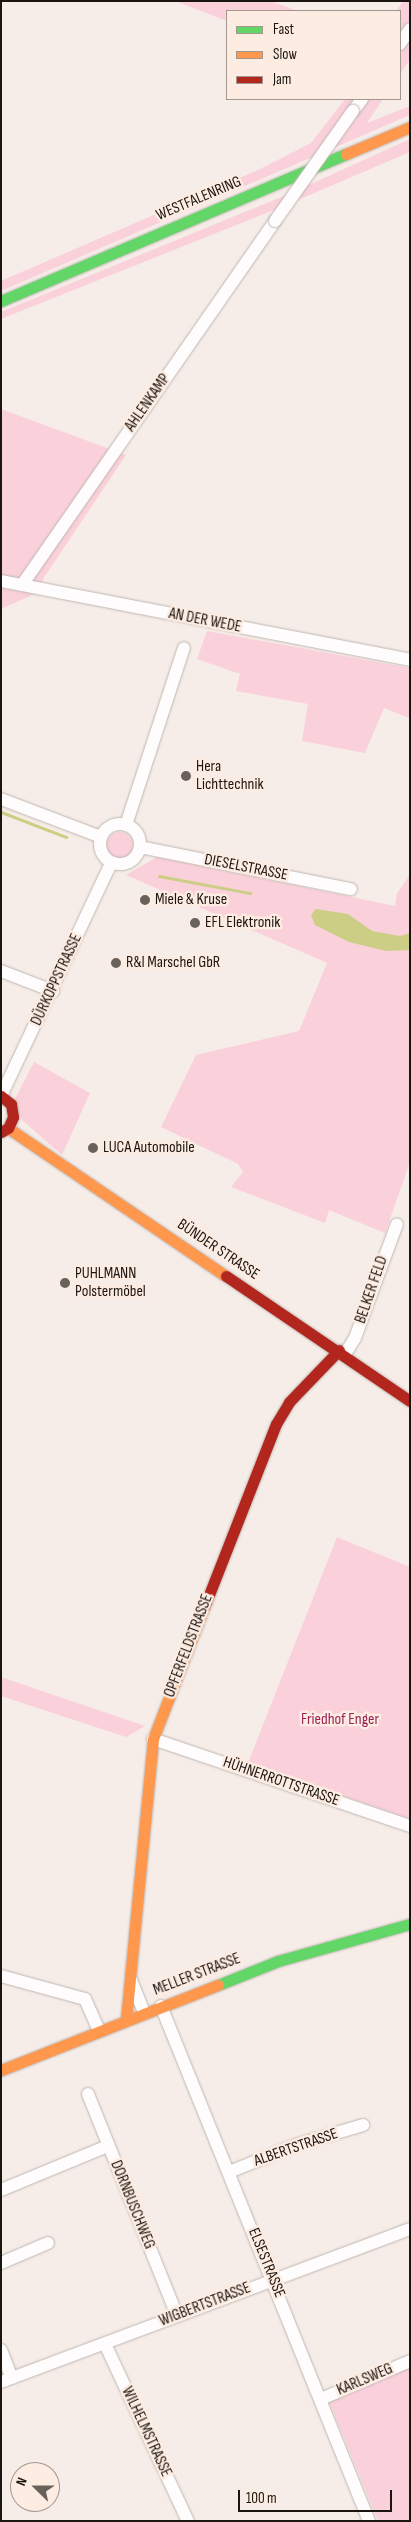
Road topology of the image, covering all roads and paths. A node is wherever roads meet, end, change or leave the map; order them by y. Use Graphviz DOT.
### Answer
graph roads {
  1 [pos="410,29"];
  2 [pos="401,42"];
  3 [pos="361,100"];
  4 [pos="410,127"];
  5 [pos="1,302"];
  6 [pos="1,581"];
  7 [pos="22,585"];
  8 [pos="184,648"];
  9 [pos="410,660"];
  10 [pos="1,799"];
  11 [pos="126,824"];
  12 [pos="101,837"];
  13 [pos="140,847"];
  14 [pos="111,863"];
  15 [pos="351,889"];
  16 [pos="1,971"];
  17 [pos="53,990"];
  18 [pos="1,1096"];
  19 [pos="4,1130"];
  20 [pos="397,1224"];
  21 [pos="342,1352"];
  22 [pos="410,1401"];
  23 [pos="153,1739"];
  24 [pos="410,1826"];
  25 [pos="410,1924"];
  26 [pos="129,1974"];
  27 [pos="1,1976"];
  28 [pos="161,2006"];
  29 [pos="144,2013"];
  30 [pos="126,2020"];
  31 [pos="99,2031"];
  32 [pos="1,2070"];
  33 [pos="88,2094"];
  34 [pos="363,2125"];
  35 [pos="108,2146"];
  36 [pos="229,2172"];
  37 [pos="1,2190"];
  38 [pos="410,2229"];
  39 [pos="48,2243"];
  40 [pos="1,2263"];
  41 [pos="272,2280"];
  42 [pos="177,2315"];
  43 [pos="105,2344"];
  44 [pos="1,2350"];
  45 [pos="410,2361"];
  46 [pos="6,2380"];
  47 [pos="321,2399"];
  48 [pos="188,2521"];
  49 [pos="369,2521"];
  1 -- 2 [label="street"];
  3 -- 7 [label="street, AHLENKAMP, bridge"];
  4 -- 5 [label="street, WESTFALENRING"];
  6 -- 7 [label="street, AN DER WEDE"];
  7 -- 9 [label="street, AN DER WEDE"];
  8 -- 11 [label="street"];
  10 -- 12 [label="street"];
  11 -- 12 [label="street"];
  11 -- 13 [label="street"];
  12 -- 14 [label="street"];
  13 -- 14 [label="street"];
  13 -- 15 [label="street, DIESELSTRASSE"];
  14 -- 17 [label="street, DÜRKOPPSTRASSE"];
  16 -- 17 [label="street"];
  17 -- 18 [label="street, DÜRKOPPSTRASSE"];
  18 -- 19 [label="street"];
  19 -- 21 [label="street, BÜNDER STRASSE"];
  20 -- 21 [label="street, BELKER FELD"];
  21 -- 22 [label="street, BÜNDER STRASSE"];
  21 -- 23 [label="street, OPFERFELDSTRASSE"];
  23 -- 24 [label="street, HÜHNERROTTSTRASSE"];
  23 -- 26 [label="street, OPFERFELDSTRASSE"];
  25 -- 28 [label="street, MELLER STRASSE"];
  26 -- 29 [label="street, OPFERFELDSTRASSE"];
  26 -- 30 [label="street, OPFERFELDSTRASSE"];
  27 -- 31 [label="street"];
  28 -- 29 [label="street, MELLER STRASSE"];
  28 -- 36 [label="street, ELSESTRASSE"];
  29 -- 30 [label="street, MELLER STRASSE"];
  30 -- 31 [label="street, MELLER STRASSE"];
  31 -- 32 [label="street, MELLER STRASSE"];
  33 -- 35 [label="street, DORNBUSCHWEG"];
  34 -- 36 [label="street, ALBERTSTRASSE"];
  35 -- 37 [label="street"];
  35 -- 42 [label="street, DORNBUSCHWEG"];
  36 -- 41 [label="street, ELSESTRASSE"];
  38 -- 41 [label="street, WIGBERTSTRASSE"];
  39 -- 40 [label="street"];
  41 -- 42 [label="street, WIGBERTSTRASSE"];
  41 -- 47 [label="street, ELSESTRASSE"];
  42 -- 43 [label="street, WIGBERTSTRASSE"];
  43 -- 46 [label="street, WIGBERTSTRASSE"];
  43 -- 48 [label="street, WILHELMSTRASSE"];
  44 -- 46 [label="street"];
  45 -- 47 [label="street, KARLSWEG"];
  47 -- 49 [label="street, ELSESTRASSE"];
}
